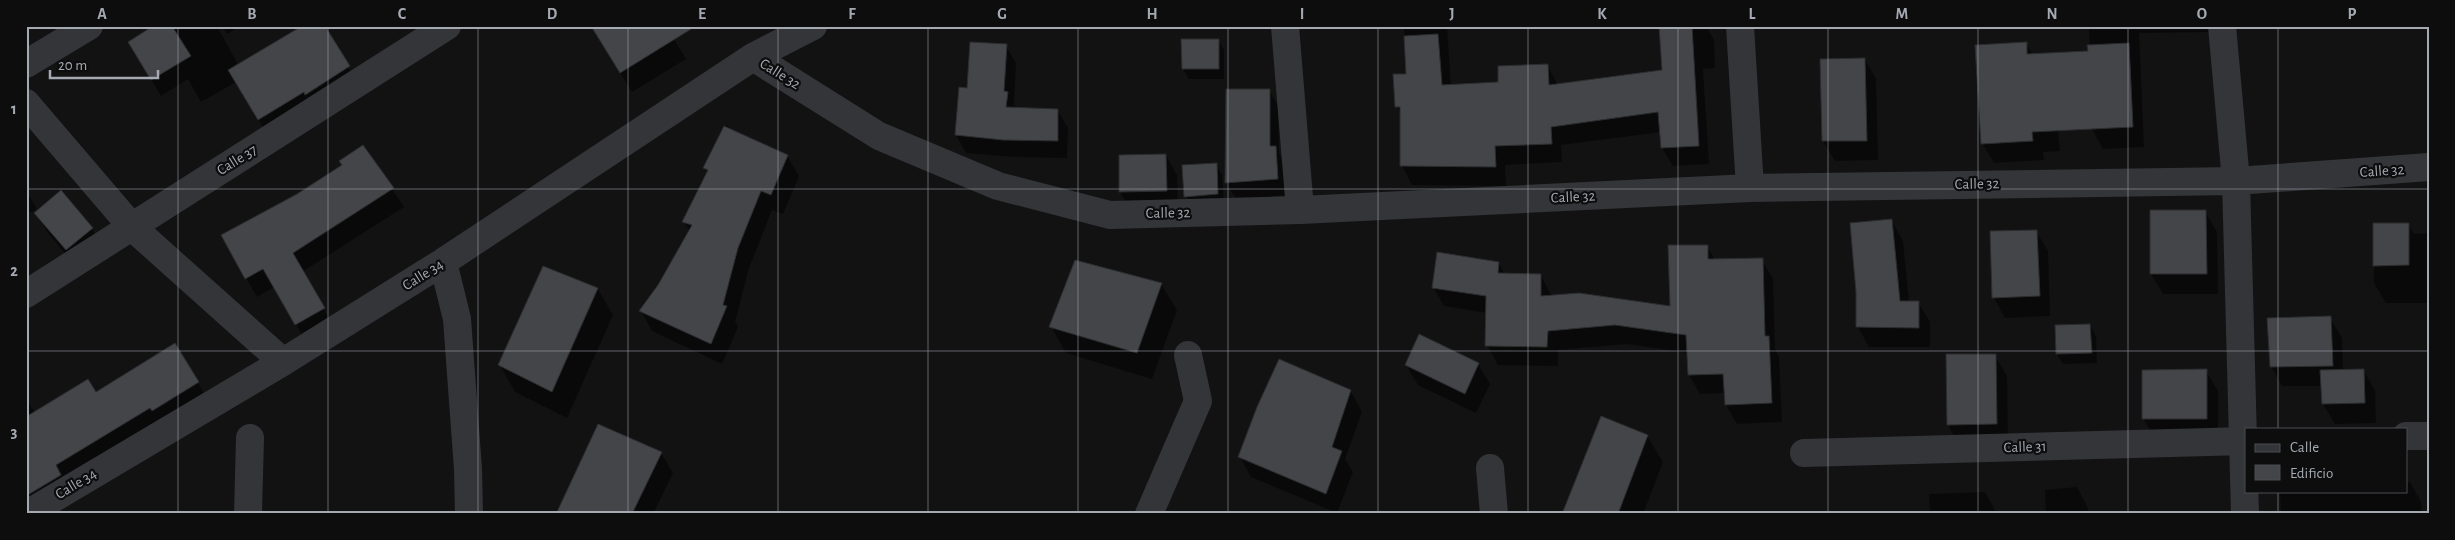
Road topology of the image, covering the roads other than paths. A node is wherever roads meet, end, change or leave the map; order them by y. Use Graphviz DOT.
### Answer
graph roads {
  1 [pos="89,26"];
  2 [pos="447,26"];
  3 [pos="813,26"];
  4 [pos="1285,26"];
  5 [pos="1740,26"];
  6 [pos="2222,26"];
  7 [pos="753,57"];
  8 [pos="26,64"];
  9 [pos="26,103"];
  10 [pos="2429,168"];
  11 [pos="2236,180"];
  12 [pos="1750,188"];
  13 [pos="1300,210"];
  14 [pos="132,227"];
  15 [pos="443,262"];
  16 [pos="26,294"];
  17 [pos="1188,356"];
  18 [pos="283,362"];
  19 [pos="2408,436"];
  20 [pos="2429,436"];
  21 [pos="250,438"];
  22 [pos="2245,441"];
  23 [pos="1804,453"];
  24 [pos="1490,468"];
  25 [pos="27,514"];
  26 [pos="248,514"];
  27 [pos="469,514"];
  28 [pos="1148,514"];
  29 [pos="1494,514"];
  30 [pos="2245,514"];
  1 -- 8 [label="street"];
  2 -- 14 [label="street, Calle 37"];
  3 -- 7 [label="street, Calle 34"];
  4 -- 13 [label="street"];
  5 -- 12 [label="street"];
  6 -- 11 [label="street"];
  7 -- 13 [label="street, Calle 32"];
  7 -- 15 [label="street, Calle 34"];
  9 -- 14 [label="street"];
  10 -- 11 [label="street, Calle 32"];
  11 -- 12 [label="street, Calle 32"];
  11 -- 22 [label="street"];
  12 -- 13 [label="street, Calle 32"];
  14 -- 16 [label="street, Calle 37"];
  14 -- 18 [label="street"];
  15 -- 18 [label="street, Calle 34"];
  15 -- 27 [label="street"];
  17 -- 28 [label="street"];
  18 -- 25 [label="street, Calle 34"];
  19 -- 20 [label="street"];
  21 -- 26 [label="street"];
  22 -- 23 [label="street, Calle 31"];
  22 -- 30 [label="street"];
  24 -- 29 [label="street"];
}
